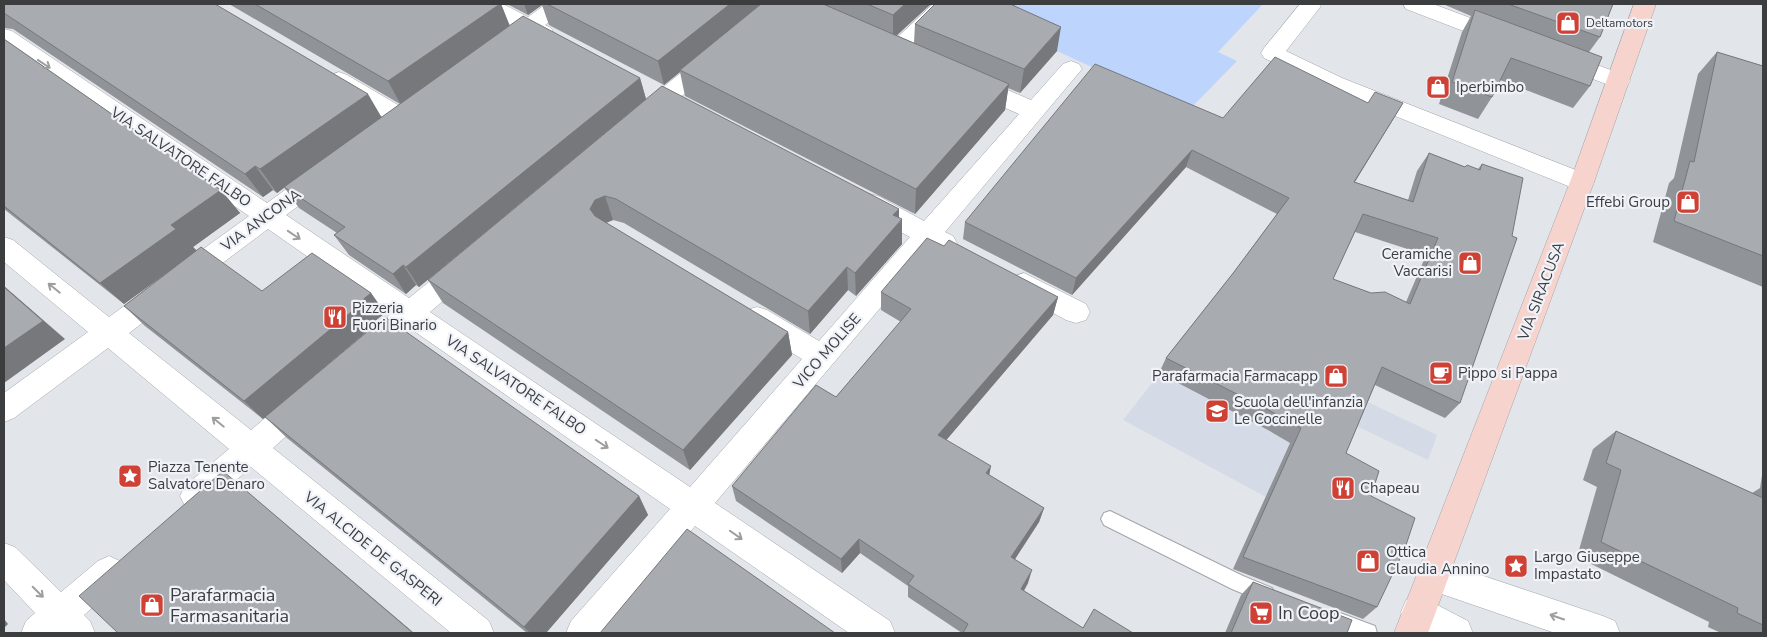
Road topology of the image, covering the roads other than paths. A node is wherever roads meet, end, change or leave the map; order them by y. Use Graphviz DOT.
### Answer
graph roads {
  1 [pos="487,4"];
  2 [pos="560,4"];
  3 [pos="946,4"];
  4 [pos="1414,4"];
  5 [pos="1645,4"];
  6 [pos="1310,6"];
  7 [pos="529,26"];
  8 [pos="4,36"];
  9 [pos="1518,43"];
  10 [pos="563,44"];
  11 [pos="726,47"];
  12 [pos="896,51"];
  13 [pos="1546,54"];
  14 [pos="490,55"];
  15 [pos="319,69"];
  16 [pos="1071,69"];
  17 [pos="956,78"];
  18 [pos="1619,81"];
  19 [pos="1034,111"];
  20 [pos="402,118"];
  21 [pos="628,129"];
  22 [pos="338,164"];
  23 [pos="1582,182"];
  24 [pos="849,193"];
  25 [pos="266,216"];
  26 [pos="928,234"];
  27 [pos="4,247"];
  28 [pos="485,250"];
  29 [pos="963,252"];
  30 [pos="1006,275"];
  31 [pos="738,307"];
  32 [pos="1076,312"];
  33 [pos="410,314"];
  34 [pos="101,326"];
  35 [pos="379,339"];
  36 [pos="822,357"];
  37 [pos="319,390"];
  38 [pos="4,409"];
  39 [pos="260,457"];
  40 [pos="693,505"];
  41 [pos="177,512"];
  42 [pos="1110,519"];
  43 [pos="133,551"];
  44 [pos="4,558"];
  45 [pos="1433,574"];
  46 [pos="1284,601"];
  47 [pos="1312,612"];
  48 [pos="1414,623"];
  49 [pos="63,628"];
  50 [pos="476,633"];
  51 [pos="583,633"];
  52 [pos="878,633"];
  53 [pos="1368,633"];
  54 [pos="1456,633"];
  55 [pos="1603,633"];
  1 -- 7 [label="street"];
  2 -- 7 [label="street"];
  3 -- 12 [label="street"];
  4 -- 9 [label="street"];
  5 -- 18 [label="main road, VIA SIRACUSA"];
  6 -- 23 [label="street"];
  7 -- 10 [label="street"];
  7 -- 14 [label="street"];
  8 -- 25 [label="street, VIA SALVATORE FALBO, one-way"];
  11 -- 21 [label="street"];
  13 -- 18 [label="street"];
  15 -- 20 [label="street"];
  16 -- 19 [label="street, VICO MOLISE"];
  17 -- 19 [label="street"];
  18 -- 23 [label="main road, VIA SIRACUSA"];
  19 -- 26 [label="street, VICO MOLISE"];
  22 -- 25 [label="street, VIA ANCONA"];
  23 -- 45 [label="main road, VIA SIRACUSA"];
  24 -- 26 [label="street"];
  25 -- 33 [label="street, VIA SALVATORE FALBO, one-way"];
  25 -- 34 [label="street, VIA ANCONA"];
  26 -- 29 [label="street"];
  26 -- 36 [label="street, VICO MOLISE"];
  34 -- 27 [label="street, one-way"];
  28 -- 33 [label="street"];
  30 -- 32 [label="street"];
  31 -- 36 [label="street"];
  33 -- 35 [label="street"];
  33 -- 40 [label="street, VIA SALVATORE FALBO, one-way"];
  34 -- 38 [label="street, VIA ANCONA"];
  39 -- 34 [label="street, VIA ALCIDE DE GASPERI, one-way"];
  36 -- 40 [label="street, VICO MOLISE"];
  37 -- 39 [label="street"];
  39 -- 41 [label="street"];
  39 -- 50 [label="street, VIA ALCIDE DE GASPERI"];
  40 -- 51 [label="street, VICO MOLISE"];
  40 -- 52 [label="street, VIA SALVATORE FALBO, one-way"];
  42 -- 46 [label="lane"];
  43 -- 49 [label="street"];
  44 -- 49 [label="street, one-way"];
  45 -- 48 [label="main road, VIA SIRACUSA"];
  55 -- 45 [label="street, one-way"];
  47 -- 53 [label="lane"];
  48 -- 54 [label="street"];
}
